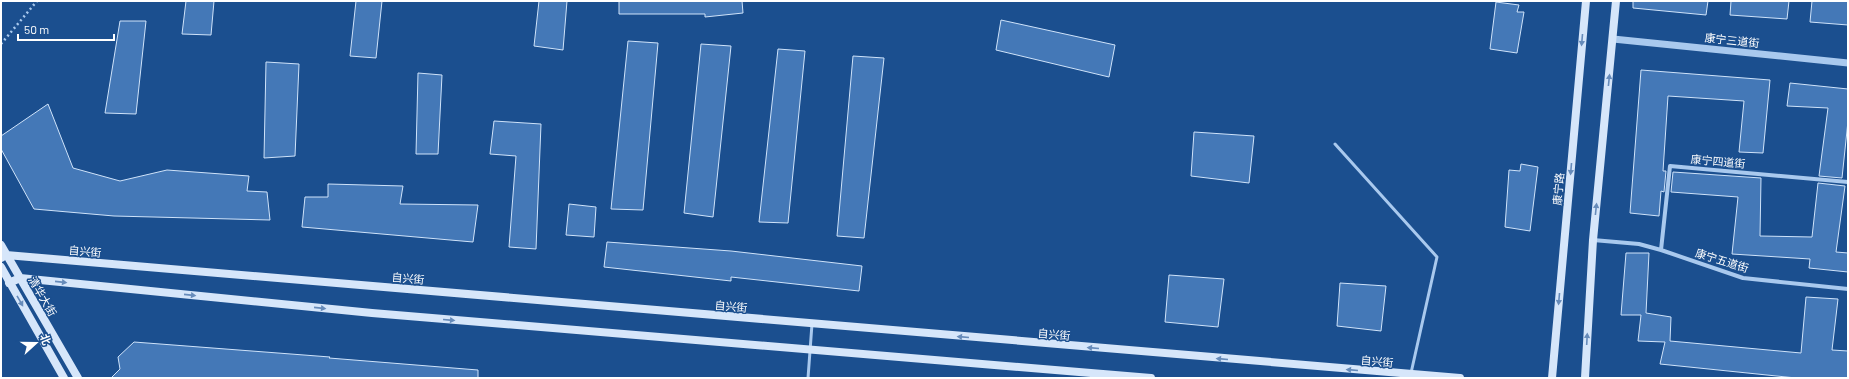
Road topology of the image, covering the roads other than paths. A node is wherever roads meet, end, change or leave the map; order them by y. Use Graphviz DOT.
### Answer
graph roads {
  1 [pos="1586,1"];
  2 [pos="1616,1"];
  3 [pos="1613,39"];
  4 [pos="1848,63"];
  5 [pos="1335,144"];
  6 [pos="1848,182"];
  7 [pos="1593,240"];
  8 [pos="1,245"];
  9 [pos="1661,250"];
  10 [pos="4,256"];
  11 [pos="1,268"];
  12 [pos="20,278"];
  13 [pos="9,283"];
  14 [pos="1848,289"];
  15 [pos="812,324"];
  16 [pos="810,350"];
  17 [pos="1410,375"];
  18 [pos="64,378"];
  19 [pos="78,378"];
  20 [pos="808,378"];
  21 [pos="1151,378"];
  22 [pos="1460,378"];
  23 [pos="1552,378"];
  24 [pos="1585,378"];
  1 -- 23 [label="main road, 康宁路, one-way"];
  2 -- 3 [label="main road"];
  3 -- 4 [label="street, 康宁三道街"];
  7 -- 3 [label="main road, one-way"];
  5 -- 17 [label="lane"];
  6 -- 9 [label="street, 康宁四道街"];
  7 -- 9 [label="street, 康宁五道街"];
  24 -- 7 [label="main road, one-way"];
  8 -- 10 [label="main road, 清华大街"];
  9 -- 14 [label="street, 康宁五道街"];
  10 -- 12 [label="main road, 清华大街"];
  10 -- 15 [label="main road, 自兴街"];
  11 -- 13 [label="main road, 清华大街"];
  12 -- 13 [label="main road"];
  12 -- 16 [label="main road, one-way"];
  12 -- 19 [label="main road, 清华大街"];
  13 -- 18 [label="main road, 清华大街, one-way"];
  15 -- 16 [label="lane"];
  17 -- 15 [label="main road, 自兴街, one-way"];
  16 -- 20 [label="lane"];
  16 -- 21 [label="main road"];
  17 -- 22 [label="main road, 自兴街"];
}
